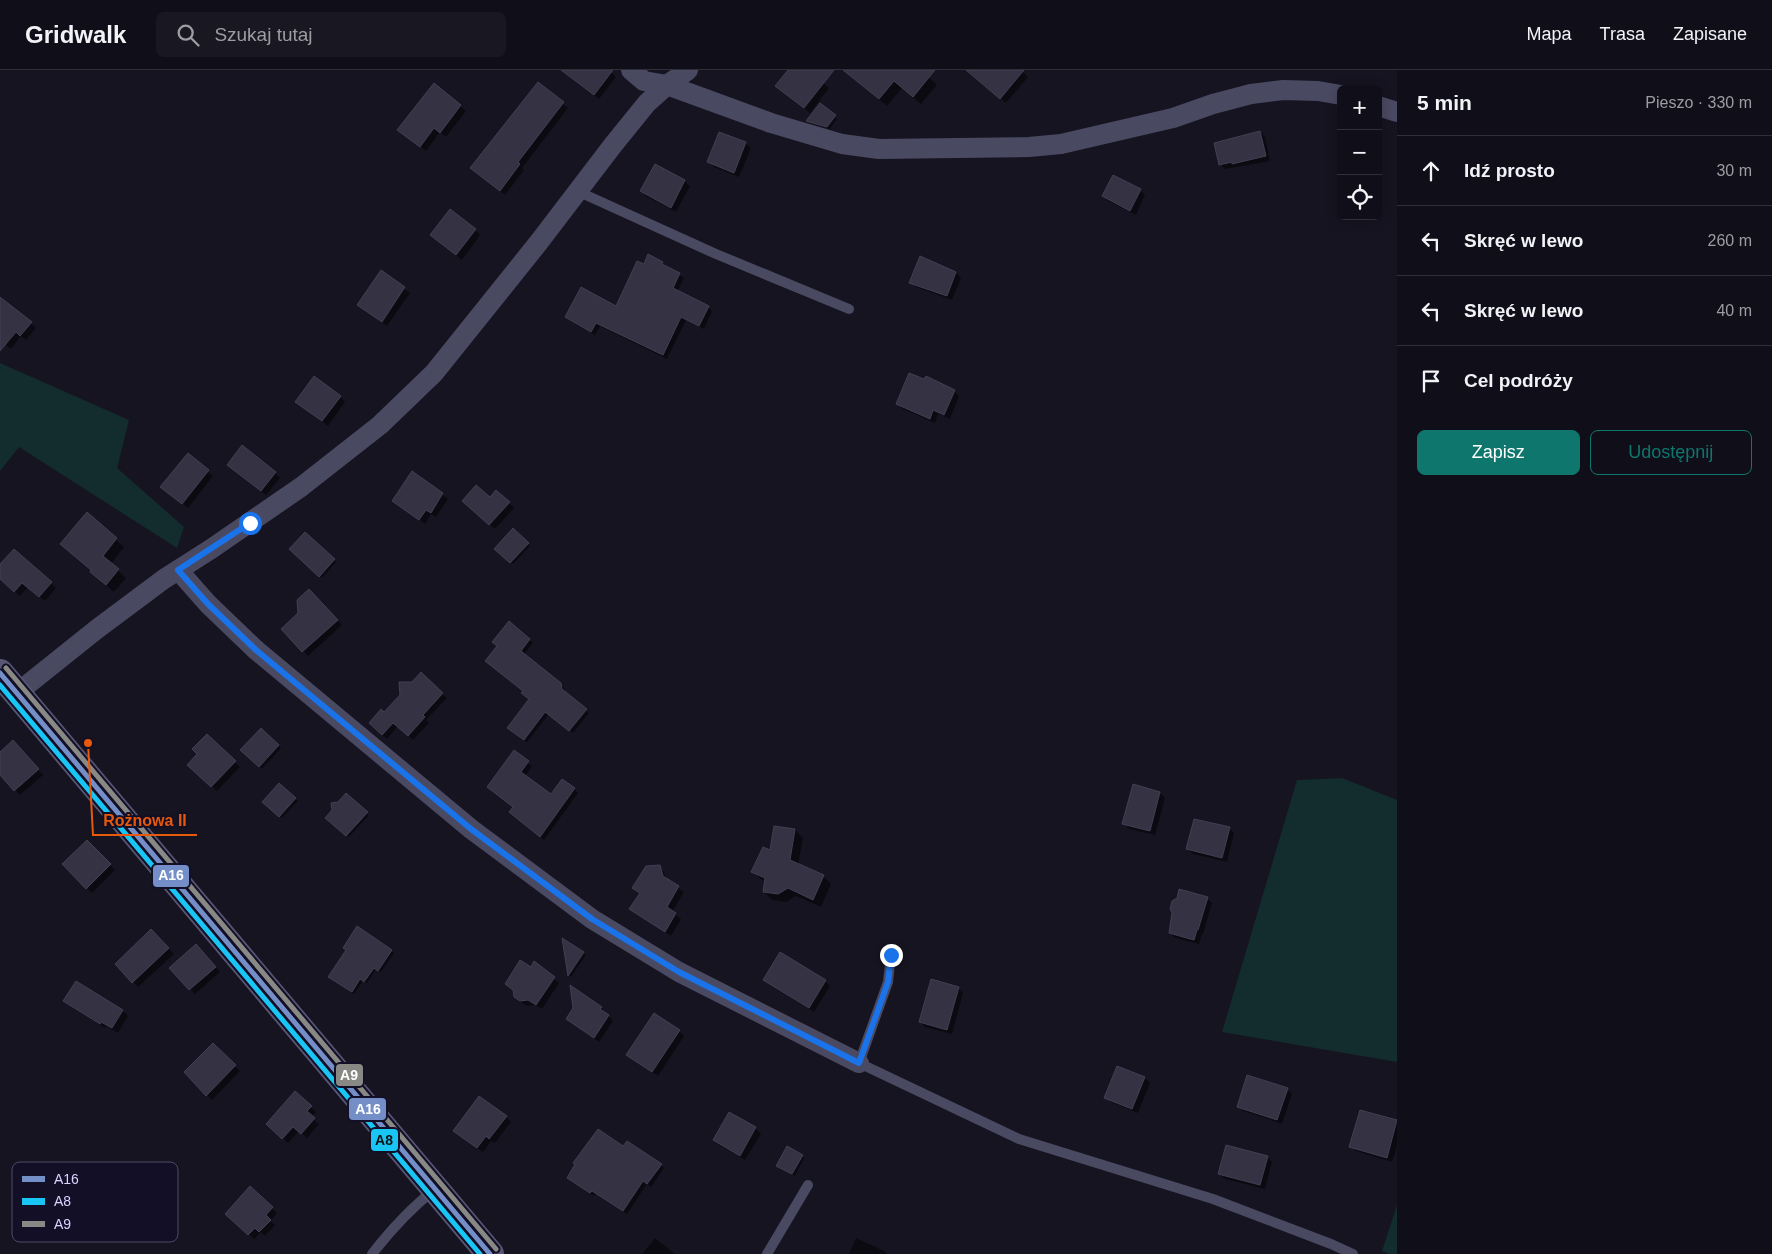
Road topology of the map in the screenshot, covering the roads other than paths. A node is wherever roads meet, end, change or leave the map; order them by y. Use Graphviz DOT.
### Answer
graph roads {
  1 [pos="631,70"];
  2 [pos="688,70"];
  3 [pos="667,85"];
  4 [pos="1337,94"];
  5 [pos="1382,107"];
  6 [pos="1397,112"];
  7 [pos="577,191"];
  8 [pos="849,309"];
  9 [pos="178,570"];
  10 [pos="8,683"];
  11 [pos="891,955"];
  12 [pos="859,1063"];
  13 [pos="808,1185"];
  14 [pos="435,1190"];
  15 [pos="372,1254"];
  16 [pos="490,1254"];
  17 [pos="767,1254"];
  18 [pos="1353,1254"];
  1 -- 3 [label="street"];
  2 -- 3 [label="street"];
  3 -- 4 [label="street"];
  3 -- 7 [label="street"];
  5 -- 6 [label="street"];
  7 -- 8 [label="lane"];
  7 -- 9 [label="street"];
  9 -- 10 [label="street"];
  9 -- 12 [label="street"];
  10 -- 14 [label="main road"];
  11 -- 12 [label="lane"];
  12 -- 18 [label="lane"];
  13 -- 17 [label="lane"];
  14 -- 15 [label="lane"];
  14 -- 16 [label="main road"];
}
